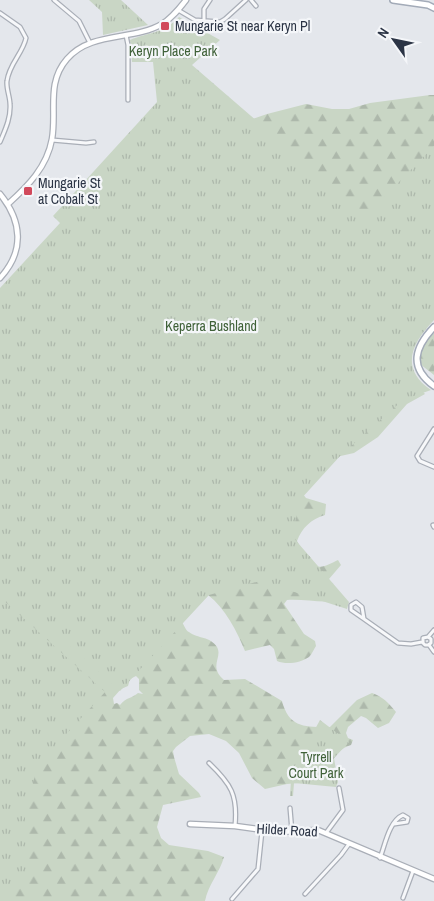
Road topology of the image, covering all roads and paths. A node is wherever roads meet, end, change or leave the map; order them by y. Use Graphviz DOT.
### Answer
graph roads {
  1 [pos="54,0"];
  2 [pos="186,0"];
  3 [pos="210,0"];
  4 [pos="246,0"];
  5 [pos="251,0"];
  6 [pos="394,0"];
  7 [pos="256,6"];
  8 [pos="434,8"];
  9 [pos="178,10"];
  10 [pos="0,13"];
  11 [pos="204,20"];
  12 [pos="126,35"];
  13 [pos="90,43"];
  14 [pos="128,100"];
  15 [pos="52,140"];
  16 [pos="0,142"];
  17 [pos="94,142"];
  18 [pos="0,194"];
  19 [pos="8,204"];
  20 [pos="0,278"];
  21 [pos="434,327"];
  22 [pos="434,386"];
  23 [pos="434,429"];
  24 [pos="434,466"];
  25 [pos="364,619"];
  26 [pos="434,630"];
  27 [pos="428,637"];
  28 [pos="422,642"];
  29 [pos="429,645"];
  30 [pos="434,652"];
  31 [pos="209,763"];
  32 [pos="339,788"];
  33 [pos="290,808"];
  34 [pos="190,824"];
  35 [pos="394,824"];
  36 [pos="235,826"];
  37 [pos="262,831"];
  38 [pos="292,832"];
  39 [pos="326,833"];
  40 [pos="349,844"];
  41 [pos="380,858"];
  42 [pos="413,871"];
  43 [pos="434,880"];
  44 [pos="305,894"];
  45 [pos="403,898"];
  46 [pos="232,900"];
  1 -- 13 [label="street"];
  2 -- 9 [label="street"];
  3 -- 11 [label="street"];
  4 -- 11 [label="street"];
  5 -- 7 [label="street"];
  6 -- 8 [label="main road"];
  9 -- 11 [label="street"];
  9 -- 12 [label="street"];
  10 -- 16 [label="street"];
  12 -- 13 [label="street"];
  12 -- 14 [label="street"];
  13 -- 15 [label="street"];
  15 -- 17 [label="street"];
  15 -- 19 [label="street"];
  18 -- 19 [label="street"];
  19 -- 20 [label="street"];
  21 -- 22 [label="main road"];
  23 -- 24 [label="street"];
  25 -- 25 [label="street"];
  25 -- 28 [label="street"];
  26 -- 27 [label="street"];
  27 -- 28 [label="street"];
  27 -- 29 [label="street"];
  28 -- 29 [label="street"];
  29 -- 30 [label="street"];
  31 -- 36 [label="street"];
  32 -- 39 [label="street"];
  33 -- 38 [label="street"];
  34 -- 36 [label="street, Hilder Road"];
  35 -- 41 [label="street"];
  36 -- 37 [label="street, Hilder Road"];
  37 -- 38 [label="street, Hilder Road"];
  37 -- 46 [label="street"];
  38 -- 39 [label="street, Hilder Road"];
  39 -- 40 [label="street, Hilder Road"];
  40 -- 41 [label="street, Hilder Road"];
  40 -- 44 [label="street"];
  41 -- 42 [label="street, Hilder Road"];
  42 -- 43 [label="street, Hilder Road"];
  42 -- 45 [label="street"];
}
